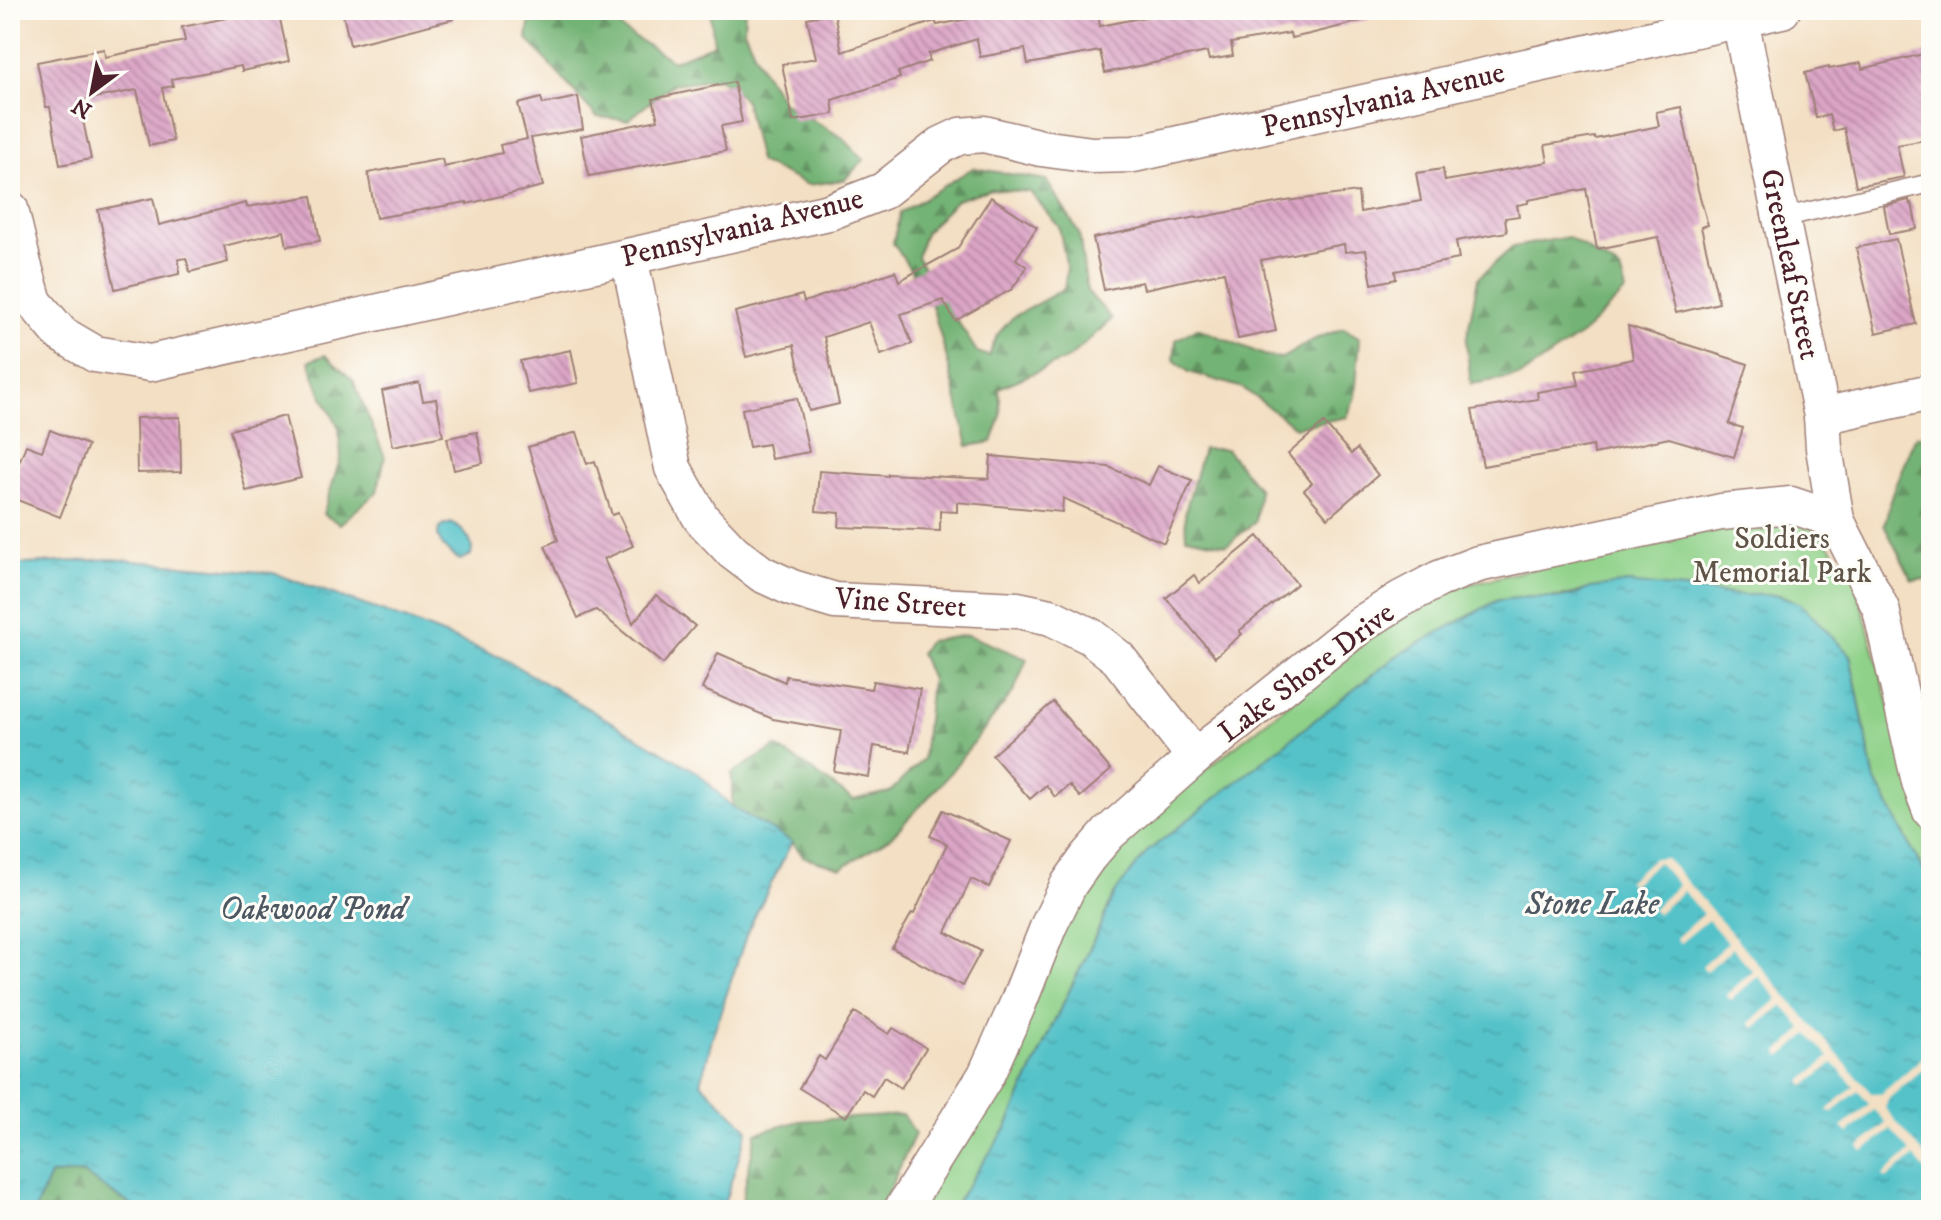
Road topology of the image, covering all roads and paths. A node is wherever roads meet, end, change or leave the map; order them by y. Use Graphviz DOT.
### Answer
graph roads {
  1 [pos="1782,10"];
  2 [pos="1738,15"];
  3 [pos="1931,183"];
  4 [pos="10,209"];
  5 [pos="1781,218"];
  6 [pos="629,257"];
  7 [pos="1931,392"];
  8 [pos="1822,416"];
  9 [pos="1836,520"];
  10 [pos="1195,757"];
  11 [pos="1931,811"];
  12 [pos="902,1210"];
  1 -- 2 [label="street, Pennsylvania Avenue"];
  2 -- 5 [label="street, Greenleaf Street"];
  2 -- 6 [label="street, Pennsylvania Avenue"];
  3 -- 5 [label="lane"];
  4 -- 6 [label="street, Pennsylvania Avenue"];
  5 -- 8 [label="street, Greenleaf Street"];
  6 -- 10 [label="street, Vine Street"];
  7 -- 8 [label="street"];
  8 -- 9 [label="street, Greenleaf Street"];
  9 -- 10 [label="street, Lake Shore Drive"];
  9 -- 11 [label="street"];
  10 -- 12 [label="street, Lake Shore Drive"];
}
